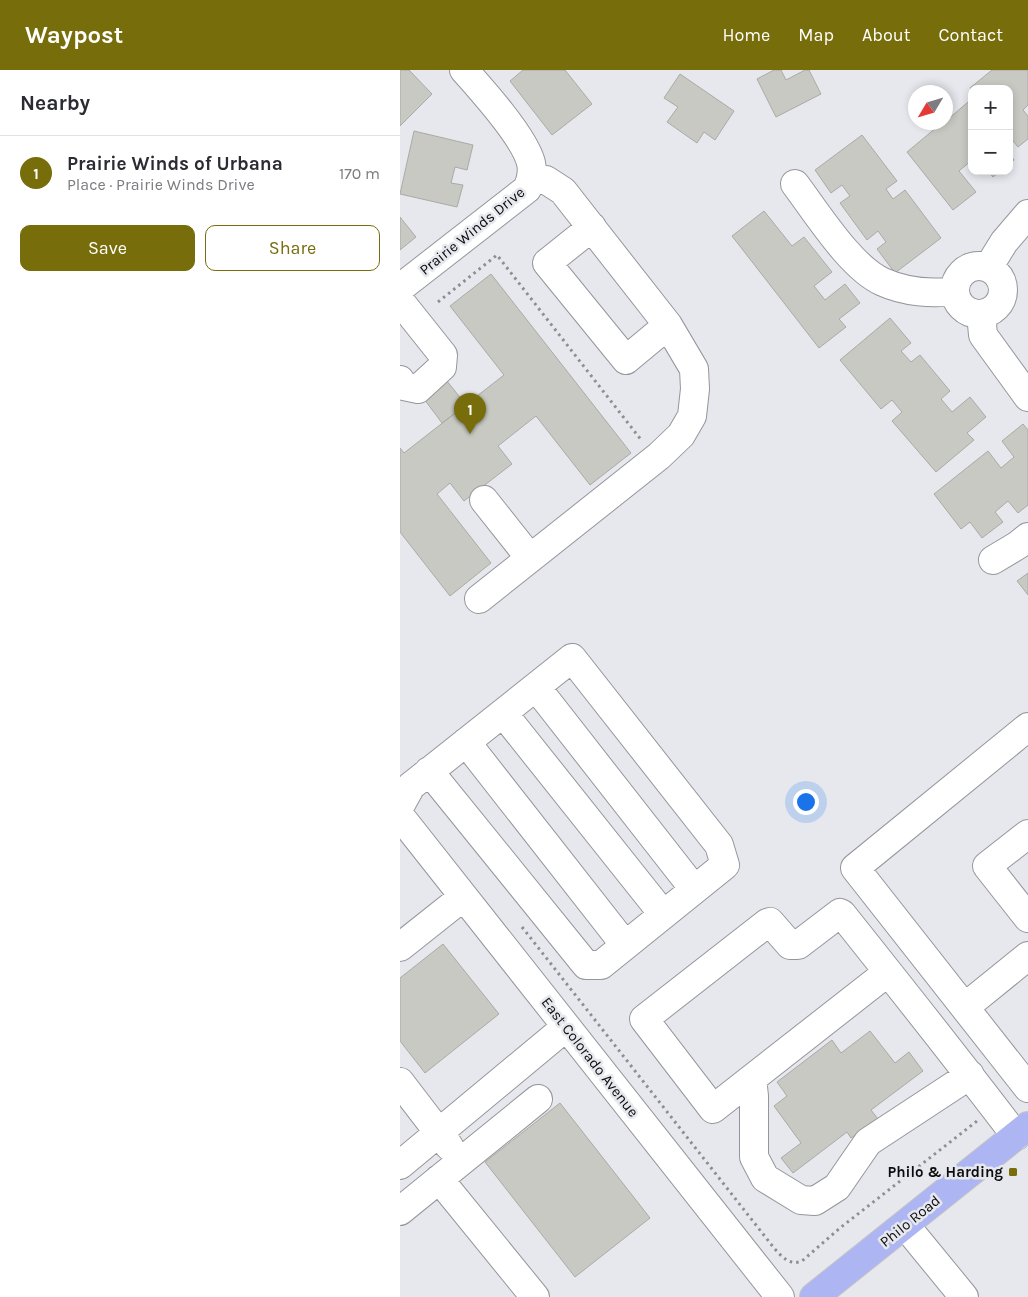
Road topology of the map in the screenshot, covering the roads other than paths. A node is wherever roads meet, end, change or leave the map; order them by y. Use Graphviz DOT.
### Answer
graph roads {
  1 [pos="464,70"];
  2 [pos="532,180"];
  3 [pos="795,184"];
  4 [pos="1028,214"];
  5 [pos="592,227"];
  6 [pos="988,268"];
  7 [pos="400,288"];
  8 [pos="955,291"];
  9 [pos="400,301"];
  10 [pos="985,313"];
  11 [pos="668,325"];
  12 [pos="400,380"];
  13 [pos="1028,397"];
  14 [pos="484,500"];
  15 [pos="1028,537"];
  16 [pos="530,558"];
  17 [pos="993,560"];
  18 [pos="479,599"];
  19 [pos="536,687"];
  20 [pos="503,713"];
  21 [pos="1028,727"];
  22 [pos="466,742"];
  23 [pos="429,772"];
  24 [pos="400,806"];
  25 [pos="400,816"];
  26 [pos="1028,834"];
  27 [pos="694,889"];
  28 [pos="463,897"];
  29 [pos="663,914"];
  30 [pos="1028,918"];
  31 [pos="625,945"];
  32 [pos="400,948"];
  33 [pos="1028,956"];
  34 [pos="888,972"];
  35 [pos="965,1007"];
  36 [pos="566,1027"];
  37 [pos="970,1074"];
  38 [pos="752,1079"];
  39 [pos="400,1082"];
  40 [pos="1028,1088"];
  41 [pos="538,1099"];
  42 [pos="1025,1130"];
  43 [pos="439,1133"];
  44 [pos="461,1161"];
  45 [pos="400,1165"];
  46 [pos="439,1179"];
  47 [pos="400,1211"];
  48 [pos="904,1225"];
  49 [pos="535,1297"];
  50 [pos="780,1297"];
  51 [pos="814,1297"];
  52 [pos="964,1297"];
  1 -- 2 [label="street, Prairie Winds Drive"];
  2 -- 5 [label="street"];
  2 -- 7 [label="street, Prairie Winds Drive"];
  3 -- 8 [label="street"];
  4 -- 6 [label="street"];
  5 -- 11 [label="street"];
  5 -- 11 [label="street"];
  6 -- 8 [label="street"];
  6 -- 10 [label="street"];
  8 -- 10 [label="street"];
  9 -- 12 [label="street"];
  10 -- 13 [label="street"];
  11 -- 16 [label="street"];
  14 -- 16 [label="street"];
  15 -- 17 [label="street"];
  16 -- 18 [label="street"];
  19 -- 20 [label="street"];
  19 -- 27 [label="street"];
  19 -- 27 [label="street"];
  20 -- 22 [label="street"];
  20 -- 29 [label="street"];
  21 -- 35 [label="street"];
  22 -- 23 [label="street"];
  22 -- 31 [label="street"];
  23 -- 24 [label="street"];
  23 -- 31 [label="street"];
  25 -- 28 [label="street, East Colorado Avenue"];
  26 -- 30 [label="street"];
  27 -- 29 [label="street"];
  28 -- 32 [label="street"];
  28 -- 36 [label="street, East Colorado Avenue"];
  29 -- 31 [label="street"];
  33 -- 35 [label="street"];
  34 -- 37 [label="street"];
  34 -- 38 [label="street"];
  34 -- 38 [label="street"];
  35 -- 40 [label="street"];
  36 -- 43 [label="street"];
  36 -- 50 [label="street, East Colorado Avenue"];
  37 -- 38 [label="street"];
  37 -- 42 [label="street"];
  39 -- 43 [label="street"];
  41 -- 44 [label="street"];
  42 -- 48 [label="main road, Philo Road"];
  43 -- 44 [label="street"];
  43 -- 45 [label="street"];
  44 -- 46 [label="street"];
  46 -- 47 [label="street"];
  46 -- 49 [label="street"];
  48 -- 51 [label="main road, Philo Road"];
  48 -- 52 [label="street"];
}
